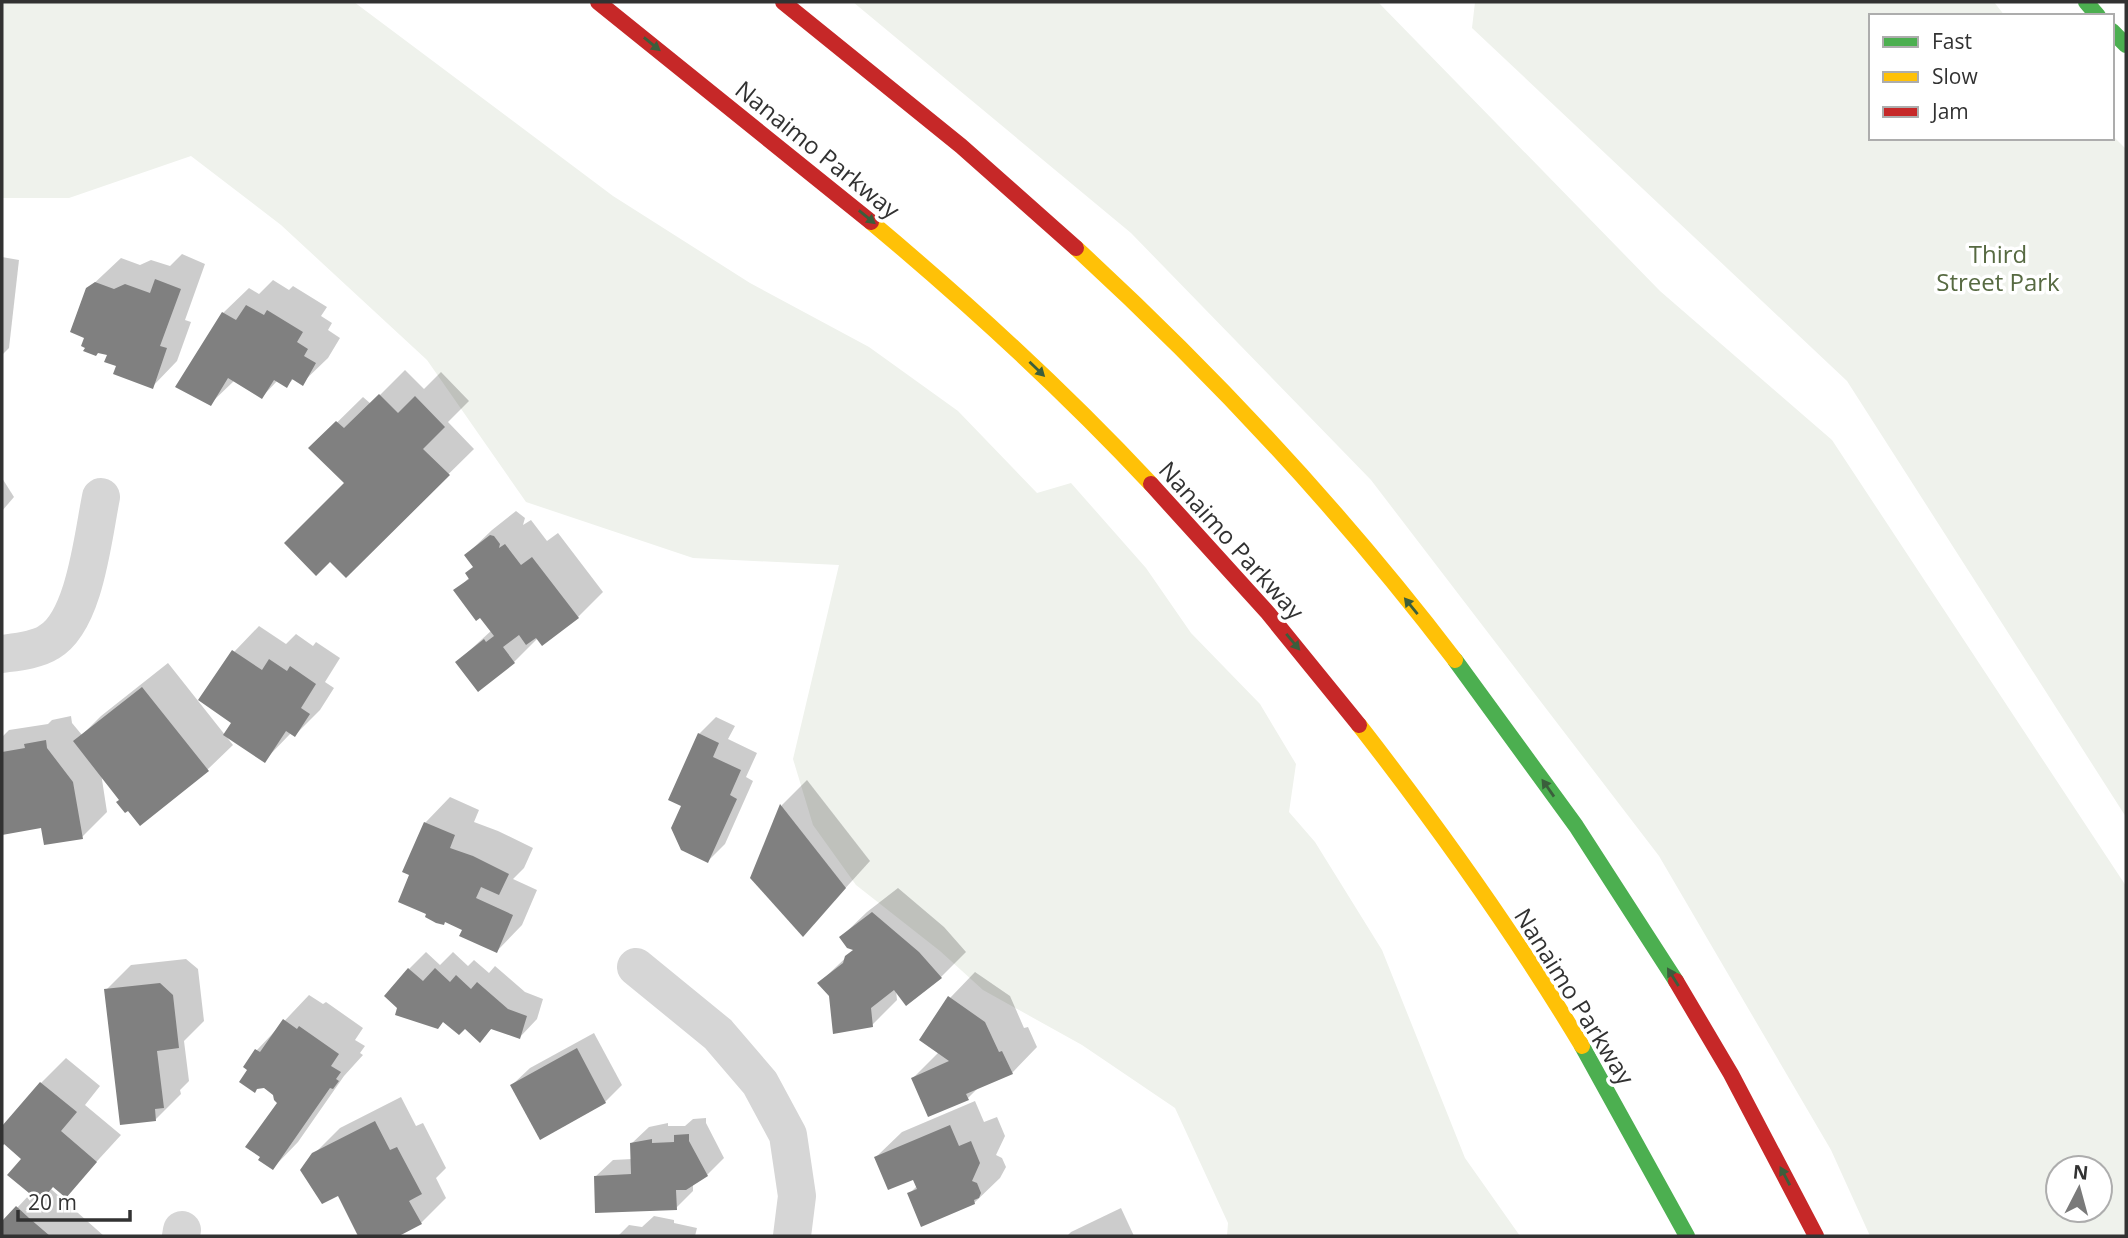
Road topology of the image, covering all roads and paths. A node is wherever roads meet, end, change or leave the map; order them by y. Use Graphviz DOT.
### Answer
graph roads {
  1 [pos="598,2"];
  2 [pos="783,2"];
  3 [pos="2114,33"];
  4 [pos="2126,46"];
  5 [pos="101,497"];
  6 [pos="2,654"];
  7 [pos="636,967"];
  8 [pos="792,1236"];
  9 [pos="1687,1236"];
  10 [pos="1816,1236"];
  1 -- 9 [label="main road, Nanaimo Parkway, one-way"];
  10 -- 2 [label="main road, one-way"];
  3 -- 4 [label="main road"];
  5 -- 6 [label="street"];
  7 -- 8 [label="street"];
}
